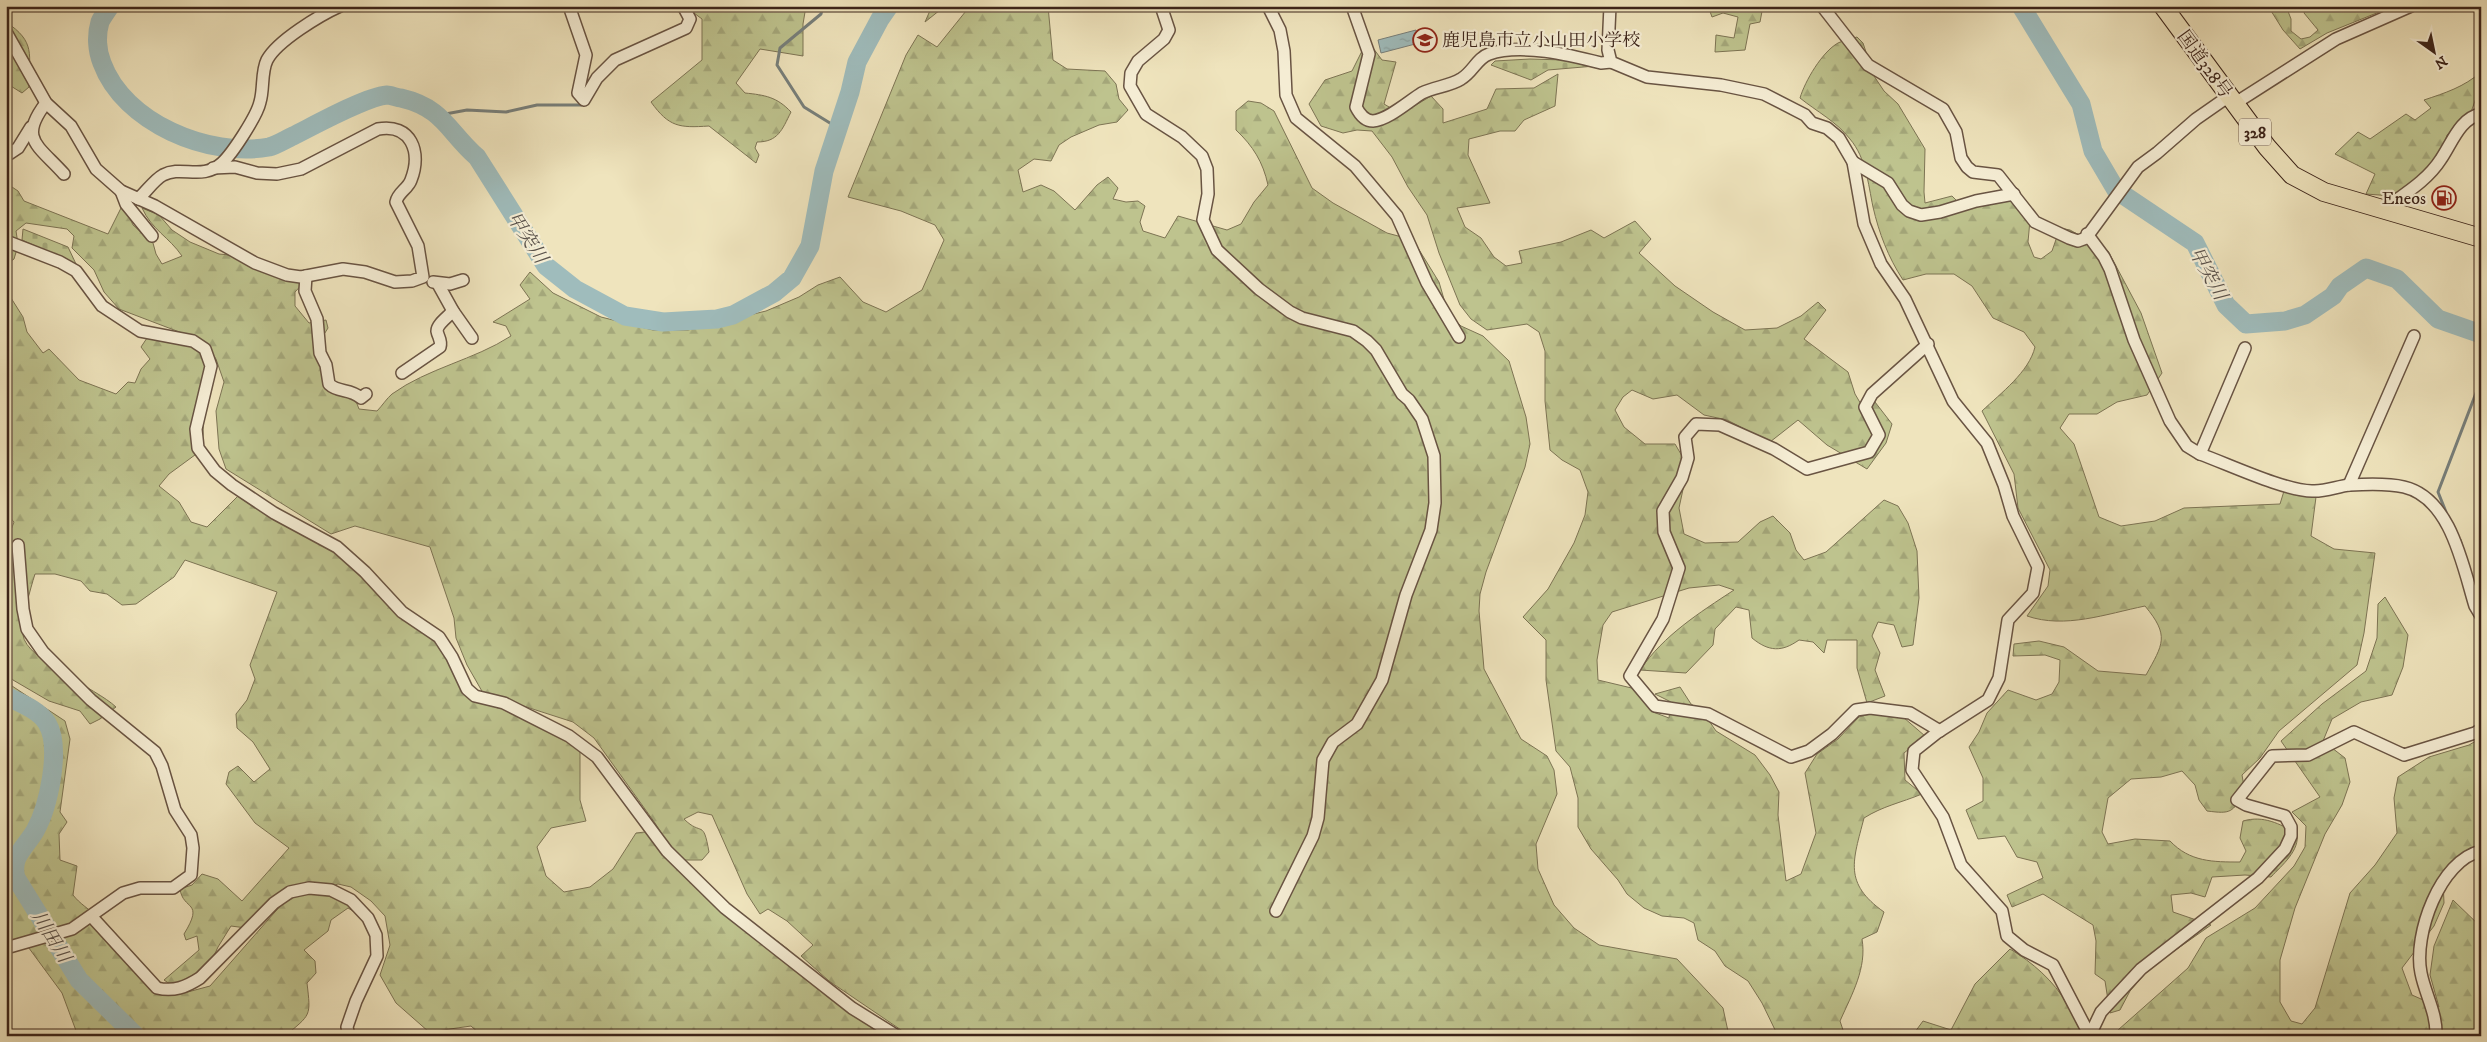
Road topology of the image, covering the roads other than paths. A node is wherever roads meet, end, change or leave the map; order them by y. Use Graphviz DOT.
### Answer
graph roads {
  1 [pos="340,6"];
  2 [pos="570,6"];
  3 [pos="683,6"];
  4 [pos="1161,6"];
  5 [pos="1268,6"];
  6 [pos="1352,6"];
  7 [pos="1610,6"];
  8 [pos="1822,6"];
  9 [pos="2411,6"];
  10 [pos="2168,8"];
  11 [pos="6,32"];
  12 [pos="1610,62"];
  13 [pos="2232,100"];
  14 [pos="46,103"];
  15 [pos="2481,114"];
  16 [pos="31,128"];
  17 [pos="6,156"];
  18 [pos="1853,162"];
  19 [pos="218,166"];
  20 [pos="64,174"];
  21 [pos="121,191"];
  22 [pos="2014,194"];
  23 [pos="138,199"];
  24 [pos="2384,209"];
  25 [pos="2088,234"];
  26 [pos="152,236"];
  27 [pos="2481,238"];
  28 [pos="6,241"];
  29 [pos="306,276"];
  30 [pos="423,277"];
  31 [pos="463,280"];
  32 [pos="438,284"];
  33 [pos="453,311"];
  34 [pos="2414,336"];
  35 [pos="1459,337"];
  36 [pos="472,338"];
  37 [pos="1928,344"];
  38 [pos="2245,348"];
  39 [pos="402,373"];
  40 [pos="366,394"];
  41 [pos="2200,454"];
  42 [pos="2349,485"];
  43 [pos="18,545"];
  44 [pos="2481,616"];
  45 [pos="2481,729"];
  46 [pos="1940,731"];
  47 [pos="2481,851"];
  48 [pos="1276,911"];
  49 [pos="92,916"];
  50 [pos="6,948"];
  51 [pos="348,1036"];
  52 [pos="897,1036"];
  53 [pos="2090,1036"];
  54 [pos="2436,1036"];
  1 -- 19 [label="street"];
  2 -- 3 [label="street"];
  4 -- 48 [label="street"];
  5 -- 35 [label="street"];
  6 -- 12 [label="street"];
  7 -- 12 [label="street"];
  8 -- 22 [label="street"];
  9 -- 13 [label="street"];
  10 -- 13 [label="highway, 国道328号 / 328"];
  11 -- 14 [label="street"];
  12 -- 18 [label="street"];
  13 -- 24 [label="highway, 国道328号 / 328"];
  13 -- 25 [label="street"];
  14 -- 16 [label="street"];
  14 -- 21 [label="street"];
  15 -- 24 [label="street"];
  16 -- 17 [label="street"];
  16 -- 20 [label="street"];
  18 -- 22 [label="street"];
  18 -- 37 [label="street"];
  19 -- 23 [label="street"];
  19 -- 30 [label="street"];
  21 -- 23 [label="street"];
  21 -- 26 [label="street"];
  22 -- 25 [label="street"];
  23 -- 29 [label="street"];
  24 -- 27 [label="highway, 国道328号 / 328"];
  25 -- 41 [label="street"];
  28 -- 52 [label="street"];
  29 -- 30 [label="street"];
  29 -- 40 [label="street"];
  30 -- 32 [label="street"];
  31 -- 32 [label="street"];
  32 -- 33 [label="street"];
  33 -- 36 [label="street"];
  33 -- 39 [label="street"];
  34 -- 42 [label="street"];
  37 -- 46 [label="street"];
  37 -- 46 [label="street"];
  38 -- 41 [label="street"];
  41 -- 42 [label="street"];
  42 -- 44 [label="street"];
  43 -- 49 [label="street"];
  45 -- 53 [label="street"];
  46 -- 53 [label="street"];
  47 -- 54 [label="street"];
  49 -- 50 [label="street"];
  49 -- 51 [label="street"];
}
